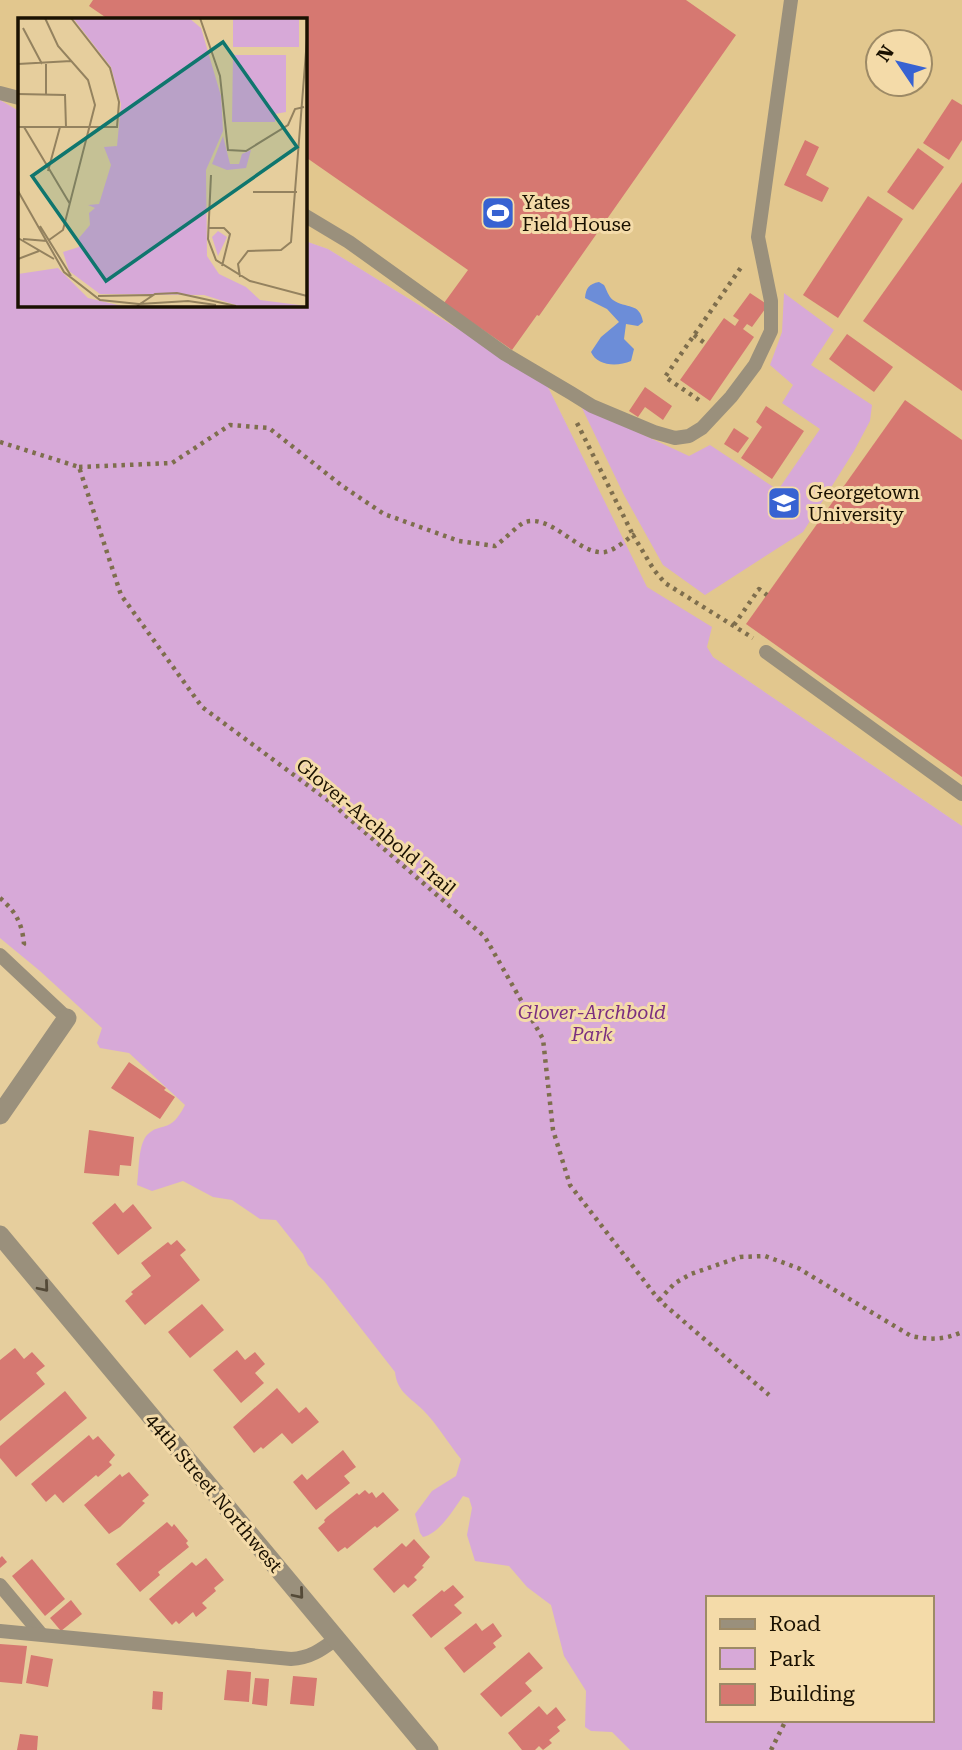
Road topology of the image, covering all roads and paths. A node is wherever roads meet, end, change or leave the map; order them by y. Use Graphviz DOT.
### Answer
graph roads {
  1 [pos="791,0"];
  2 [pos="0,93"];
  3 [pos="18,98"];
  4 [pos="306,216"];
  5 [pos="759,242"];
  6 [pos="694,335"];
  7 [pos="706,344"];
  8 [pos="708,407"];
  9 [pos="576,420"];
  10 [pos="0,442"];
  11 [pos="79,467"];
  12 [pos="633,535"];
  13 [pos="767,595"];
  14 [pos="734,625"];
  15 [pos="765,648"];
  16 [pos="962,794"];
  17 [pos="0,898"];
  18 [pos="23,944"];
  19 [pos="0,954"];
  20 [pos="67,1018"];
  21 [pos="0,1115"];
  22 [pos="0,1235"];
  23 [pos="659,1300"];
  24 [pos="962,1332"];
  25 [pos="769,1395"];
  26 [pos="0,1585"];
  27 [pos="0,1631"];
  28 [pos="40,1634"];
  29 [pos="337,1639"];
  30 [pos="785,1722"];
  31 [pos="429,1750"];
  32 [pos="771,1750"];
  1 -- 5 [label="lane"];
  2 -- 3 [label="lane"];
  4 -- 5 [label="lane"];
  5 -- 6 [label="path"];
  6 -- 7 [label="path"];
  6 -- 8 [label="path"];
  9 -- 12 [label="path"];
  10 -- 11 [label="path"];
  11 -- 12 [label="path"];
  11 -- 23 [label="path, Glover-Archbold Trail"];
  12 -- 14 [label="path"];
  13 -- 14 [label="path"];
  14 -- 15 [label="path"];
  15 -- 16 [label="lane"];
  17 -- 18 [label="path"];
  19 -- 20 [label="lane"];
  20 -- 21 [label="street"];
  22 -- 29 [label="street, 44th Street Northwest, one-way"];
  23 -- 24 [label="path"];
  23 -- 25 [label="path, Glover-Archbold Trail"];
  26 -- 28 [label="lane"];
  27 -- 28 [label="lane"];
  28 -- 29 [label="lane"];
  29 -- 31 [label="street, 44th Street Northwest"];
  30 -- 32 [label="path"];
}
